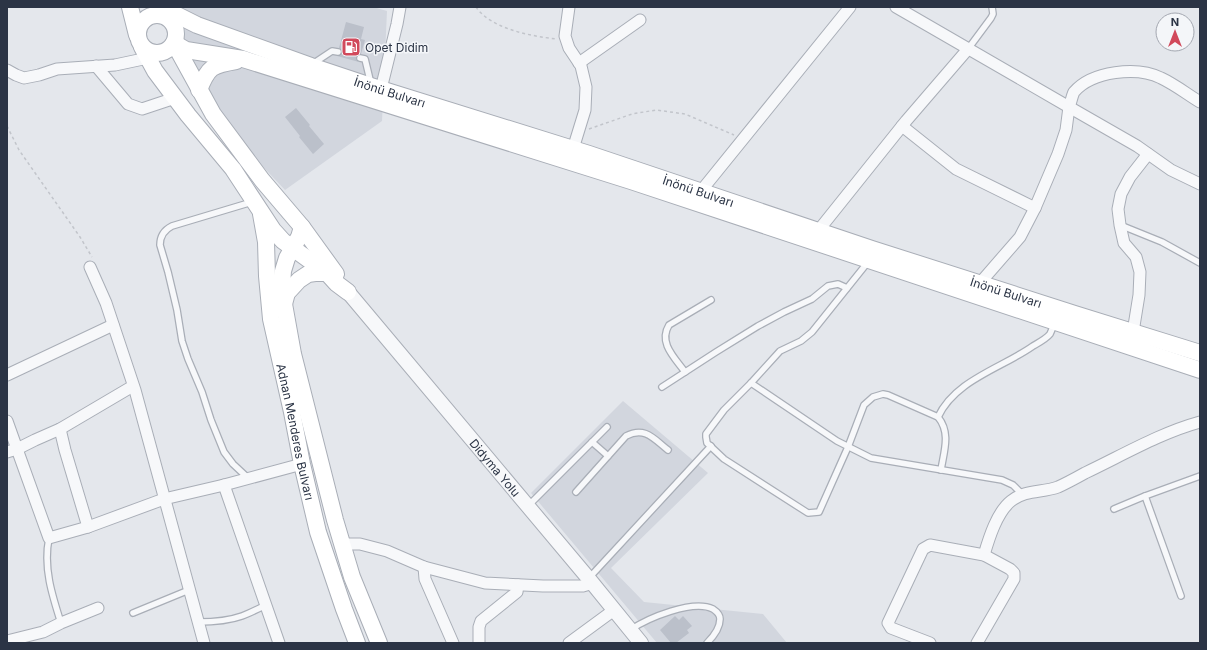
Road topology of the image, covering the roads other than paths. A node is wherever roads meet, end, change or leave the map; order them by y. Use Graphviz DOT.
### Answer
graph roads {
  1 [pos="130,7"];
  2 [pos="400,7"];
  3 [pos="569,7"];
  4 [pos="850,7"];
  5 [pos="896,7"];
  6 [pos="992,7"];
  7 [pos="163,13"];
  8 [pos="640,20"];
  9 [pos="174,43"];
  10 [pos="142,46"];
  11 [pos="968,49"];
  12 [pos="338,52"];
  13 [pos="360,58"];
  14 [pos="243,60"];
  15 [pos="578,63"];
  16 [pos="96,66"];
  17 [pos="311,66"];
  18 [pos="8,72"];
  19 [pos="376,88"];
  20 [pos="199,90"];
  21 [pos="175,98"];
  22 [pos="1200,102"];
  23 [pos="1070,107"];
  24 [pos="902,126"];
  25 [pos="573,149"];
  26 [pos="1148,154"];
  27 [pos="1200,184"];
  28 [pos="701,191"];
  29 [pos="280,202"];
  30 [pos="258,208"];
  31 [pos="1035,208"];
  32 [pos="1120,225"];
  33 [pos="302,226"];
  34 [pos="818,231"];
  35 [pos="293,248"];
  36 [pos="870,260"];
  37 [pos="91,262"];
  38 [pos="1200,263"];
  39 [pos="327,273"];
  40 [pos="980,284"];
  41 [pos="847,288"];
  42 [pos="348,292"];
  43 [pos="711,300"];
  44 [pos="284,304"];
  45 [pos="1055,322"];
  46 [pos="113,325"];
  47 [pos="1134,332"];
  48 [pos="1200,353"];
  49 [pos="1200,370"];
  50 [pos="686,372"];
  51 [pos="7,375"];
  52 [pos="751,383"];
  53 [pos="133,386"];
  54 [pos="662,387"];
  55 [pos="938,417"];
  56 [pos="7,421"];
  57 [pos="1200,422"];
  58 [pos="607,427"];
  59 [pos="60,429"];
  60 [pos="592,442"];
  61 [pos="711,446"];
  62 [pos="848,446"];
  63 [pos="12,450"];
  64 [pos="668,450"];
  65 [pos="608,456"];
  66 [pos="302,464"];
  67 [pos="941,470"];
  68 [pos="1200,476"];
  69 [pos="248,478"];
  70 [pos="224,485"];
  71 [pos="576,492"];
  72 [pos="1022,494"];
  73 [pos="1145,496"];
  74 [pos="164,499"];
  75 [pos="528,506"];
  76 [pos="1114,509"];
  77 [pos="88,527"];
  78 [pos="49,538"];
  79 [pos="342,544"];
  80 [pos="984,555"];
  81 [pos="424,567"];
  82 [pos="591,581"];
  83 [pos="518,585"];
  84 [pos="189,590"];
  85 [pos="1181,596"];
  86 [pos="266,606"];
  87 [pos="98,608"];
  88 [pos="614,610"];
  89 [pos="133,613"];
  90 [pos="198,622"];
  91 [pos="61,623"];
  92 [pos="630,630"];
  93 [pos="8,641"];
  94 [pos="204,643"];
  95 [pos="278,643"];
  96 [pos="357,643"];
  97 [pos="379,643"];
  98 [pos="452,643"];
  99 [pos="479,643"];
  100 [pos="569,643"];
  101 [pos="641,643"];
  102 [pos="707,643"];
  103 [pos="930,643"];
  104 [pos="977,643"];
  1 -- 10 [label="main road"];
  2 -- 19 [label="street"];
  3 -- 15 [label="street"];
  4 -- 28 [label="street"];
  5 -- 11 [label="street"];
  6 -- 11 [label="lane"];
  7 -- 9 [label="main road"];
  7 -- 10 [label="main road"];
  7 -- 17 [label="main road, İnönü Bulvarı"];
  8 -- 15 [label="street"];
  9 -- 10 [label="main road"];
  9 -- 14 [label="main road, İnönü Bulvarı"];
  9 -- 20 [label="main road"];
  10 -- 16 [label="street"];
  10 -- 21 [label="main road"];
  11 -- 23 [label="street"];
  11 -- 24 [label="street"];
  12 -- 17 [label="lane"];
  13 -- 19 [label="lane"];
  14 -- 20 [label="main road"];
  14 -- 36 [label="main road, İnönü Bulvarı"];
  15 -- 25 [label="street"];
  16 -- 18 [label="street"];
  16 -- 21 [label="street"];
  17 -- 19 [label="main road, İnönü Bulvarı"];
  19 -- 25 [label="main road, İnönü Bulvarı"];
  20 -- 29 [label="main road"];
  21 -- 30 [label="main road"];
  22 -- 23 [label="street"];
  23 -- 26 [label="street"];
  23 -- 31 [label="street"];
  24 -- 31 [label="street"];
  24 -- 34 [label="street"];
  25 -- 28 [label="main road, İnönü Bulvarı"];
  26 -- 27 [label="street"];
  26 -- 32 [label="street"];
  28 -- 34 [label="main road, İnönü Bulvarı"];
  29 -- 30 [label="main road"];
  29 -- 33 [label="main road"];
  30 -- 35 [label="main road"];
  30 -- 66 [label="main road, Adnan Menderes Bulvarı"];
  30 -- 69 [label="lane"];
  31 -- 40 [label="street"];
  32 -- 38 [label="lane"];
  32 -- 47 [label="street"];
  33 -- 35 [label="main road, Adnan Menderes Bulvarı"];
  33 -- 42 [label="main road"];
  34 -- 40 [label="main road, İnönü Bulvarı"];
  35 -- 39 [label="main road"];
  35 -- 44 [label="main road, Adnan Menderes Bulvarı"];
  36 -- 41 [label="lane"];
  36 -- 45 [label="main road, İnönü Bulvarı"];
  37 -- 46 [label="street"];
  39 -- 42 [label="main road"];
  39 -- 44 [label="main road"];
  40 -- 47 [label="main road, İnönü Bulvarı"];
  41 -- 50 [label="lane"];
  41 -- 52 [label="lane"];
  42 -- 75 [label="street, Didyma Yolu"];
  43 -- 50 [label="lane"];
  44 -- 79 [label="main road, Adnan Menderes Bulvarı"];
  45 -- 49 [label="main road, İnönü Bulvarı"];
  45 -- 55 [label="lane"];
  46 -- 51 [label="street"];
  46 -- 53 [label="street"];
  47 -- 48 [label="main road, İnönü Bulvarı"];
  50 -- 54 [label="lane"];
  52 -- 61 [label="lane"];
  52 -- 62 [label="lane"];
  53 -- 59 [label="street"];
  53 -- 74 [label="street"];
  55 -- 62 [label="lane"];
  55 -- 67 [label="lane"];
  56 -- 63 [label="street"];
  57 -- 72 [label="street"];
  58 -- 60 [label="lane"];
  59 -- 63 [label="street"];
  59 -- 77 [label="street"];
  60 -- 65 [label="lane"];
  60 -- 75 [label="lane"];
  61 -- 62 [label="lane"];
  61 -- 82 [label="lane"];
  62 -- 67 [label="lane"];
  63 -- 78 [label="street"];
  64 -- 65 [label="lane"];
  65 -- 71 [label="lane"];
  66 -- 69 [label="street"];
  66 -- 96 [label="main road, Adnan Menderes Bulvarı"];
  67 -- 72 [label="lane"];
  68 -- 73 [label="lane"];
  69 -- 70 [label="street"];
  70 -- 74 [label="street"];
  70 -- 86 [label="street"];
  72 -- 80 [label="street"];
  73 -- 76 [label="lane"];
  73 -- 85 [label="lane"];
  74 -- 77 [label="street"];
  74 -- 84 [label="street"];
  75 -- 82 [label="street, Didyma Yolu"];
  77 -- 78 [label="street"];
  78 -- 91 [label="lane"];
  79 -- 81 [label="street"];
  79 -- 97 [label="main road, Adnan Menderes Bulvarı"];
  80 -- 103 [label="street"];
  80 -- 104 [label="street"];
  81 -- 83 [label="street"];
  81 -- 98 [label="street"];
  82 -- 83 [label="street"];
  82 -- 88 [label="street, Didyma Yolu"];
  83 -- 99 [label="street"];
  84 -- 89 [label="lane"];
  84 -- 90 [label="street"];
  86 -- 90 [label="lane"];
  86 -- 95 [label="street"];
  87 -- 91 [label="street"];
  88 -- 92 [label="street, Didyma Yolu"];
  88 -- 100 [label="street"];
  90 -- 94 [label="street"];
  91 -- 93 [label="street"];
  92 -- 101 [label="street, Didyma Yolu"];
  92 -- 102 [label="lane"];
}
